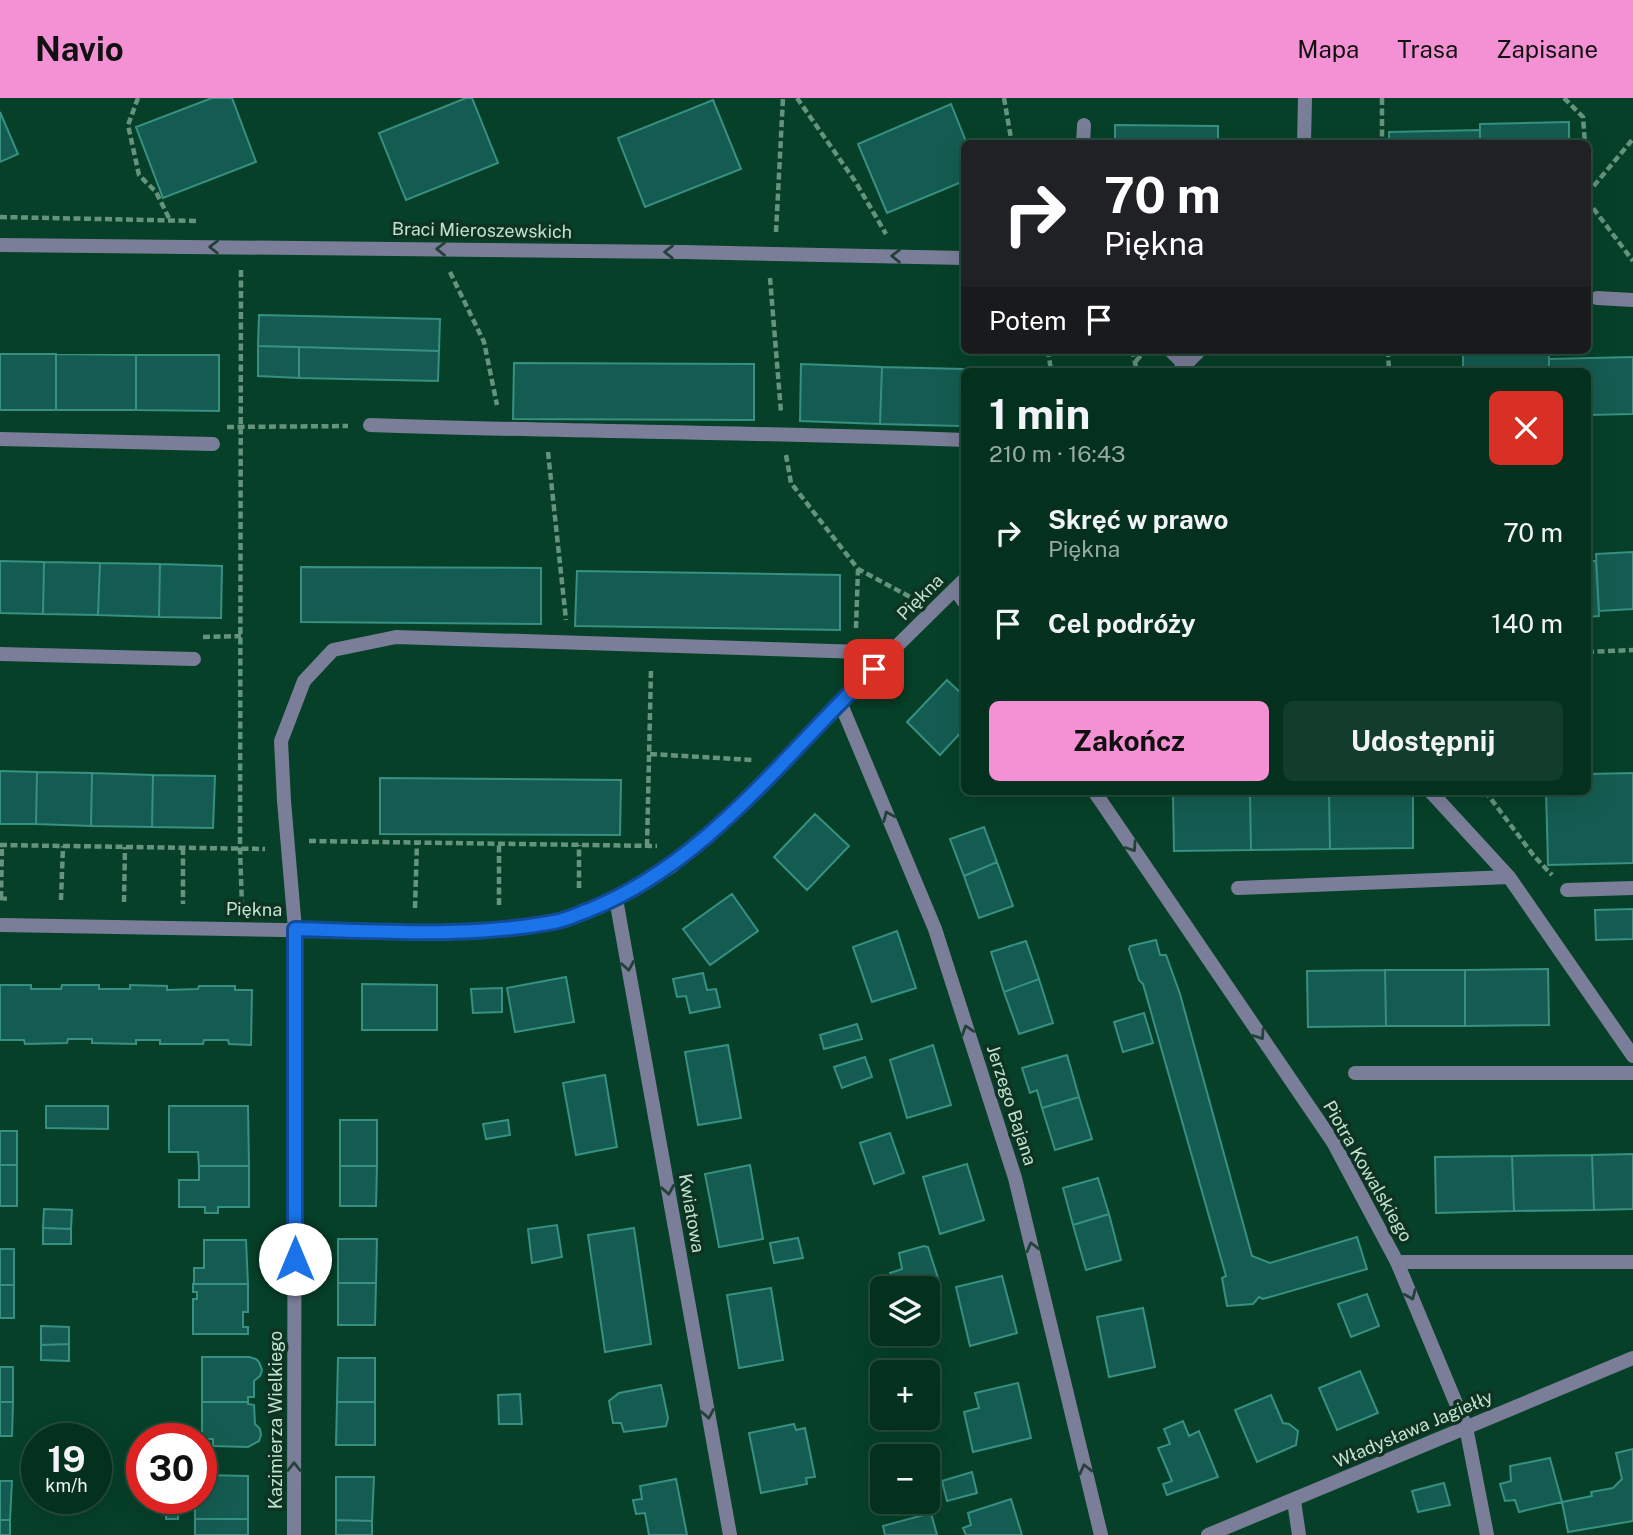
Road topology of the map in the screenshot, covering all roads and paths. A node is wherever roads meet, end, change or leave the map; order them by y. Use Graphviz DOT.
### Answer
graph roads {
  1 [pos="138,98"];
  2 [pos="783,98"];
  3 [pos="797,98"];
  4 [pos="1004,98"];
  5 [pos="1305,98"];
  6 [pos="1381,98"];
  7 [pos="1564,98"];
  8 [pos="1084,125"];
  9 [pos="1633,139"];
  10 [pos="1011,140"];
  11 [pos="1083,140"];
  12 [pos="1304,140"];
  13 [pos="1382,140"];
  14 [pos="1585,140"];
  15 [pos="1591,189"];
  16 [pos="1591,205"];
  17 [pos="170,220"];
  18 [pos="776,232"];
  19 [pos="886,234"];
  20 [pos="0,245"];
  21 [pos="241,247"];
  22 [pos="439,249"];
  23 [pos="961,258"];
  24 [pos="1633,261"];
  25 [pos="1597,298"];
  26 [pos="1633,300"];
  27 [pos="1133,354"];
  28 [pos="1142,354"];
  29 [pos="1196,354"];
  30 [pos="1136,361"];
  31 [pos="1137,368"];
  32 [pos="1182,368"];
  33 [pos="370,425"];
  34 [pos="241,427"];
  35 [pos="503,430"];
  36 [pos="545,430"];
  37 [pos="0,439"];
  38 [pos="961,440"];
  39 [pos="183,443"];
  40 [pos="213,444"];
  41 [pos="858,569"];
  42 [pos="960,584"];
  43 [pos="568,642"];
  44 [pos="651,645"];
  45 [pos="1633,650"];
  46 [pos="864,652"];
  47 [pos="1591,652"];
  48 [pos="892,653"];
  49 [pos="0,654"];
  50 [pos="194,659"];
  51 [pos="840,702"];
  52 [pos="650,754"];
  53 [pos="748,769"];
  54 [pos="1097,795"];
  55 [pos="1434,795"];
  56 [pos="1488,795"];
  57 [pos="417,842"];
  58 [pos="499,844"];
  59 [pos="1,845"];
  60 [pos="288,845"];
  61 [pos="579,845"];
  62 [pos="63,846"];
  63 [pos="647,846"];
  64 [pos="125,847"];
  65 [pos="183,848"];
  66 [pos="240,849"];
  67 [pos="653,853"];
  68 [pos="1508,877"];
  69 [pos="592,883"];
  70 [pos="579,888"];
  71 [pos="1238,888"];
  72 [pos="1633,888"];
  73 [pos="1567,890"];
  74 [pos="567,892"];
  75 [pos="1,898"];
  76 [pos="13,899"];
  77 [pos="616,899"];
  78 [pos="49,900"];
  79 [pos="61,900"];
  80 [pos="74,901"];
  81 [pos="112,902"];
  82 [pos="124,902"];
  83 [pos="136,903"];
  84 [pos="510,903"];
  85 [pos="171,904"];
  86 [pos="183,904"];
  87 [pos="195,904"];
  88 [pos="499,905"];
  89 [pos="230,906"];
  90 [pos="242,906"];
  91 [pos="251,906"];
  92 [pos="492,906"];
  93 [pos="402,908"];
  94 [pos="415,908"];
  95 [pos="428,908"];
  96 [pos="0,925"];
  97 [pos="295,929"];
  98 [pos="1633,1056"];
  99 [pos="1355,1073"];
  100 [pos="1633,1073"];
  101 [pos="1397,1262"];
  102 [pos="1633,1262"];
  103 [pos="1633,1358"];
  104 [pos="1466,1427"];
  105 [pos="1294,1501"];
  106 [pos="294,1535"];
  107 [pos="730,1535"];
  108 [pos="1101,1535"];
  109 [pos="1208,1535"];
  110 [pos="1298,1535"];
  111 [pos="1487,1535"];
  1 -- 17 [label="path"];
  2 -- 18 [label="path"];
  3 -- 19 [label="path"];
  4 -- 10 [label="path"];
  5 -- 12 [label="street"];
  6 -- 13 [label="path"];
  7 -- 14 [label="path"];
  8 -- 11 [label="street"];
  9 -- 15 [label="path"];
  16 -- 24 [label="path"];
  21 -- 20 [label="street, Braci Mieroszewskich, one-way"];
  21 -- 22 [label="street, Braci Mieroszewskich"];
  21 -- 34 [label="path"];
  23 -- 22 [label="street, Braci Mieroszewskich, one-way"];
  22 -- 35 [label="path"];
  25 -- 26 [label="street"];
  27 -- 30 [label="path"];
  28 -- 30 [label="path"];
  29 -- 32 [label="street"];
  30 -- 31 [label="path"];
  33 -- 34 [label="path"];
  33 -- 35 [label="street"];
  34 -- 39 [label="path"];
  34 -- 66 [label="path"];
  35 -- 36 [label="street"];
  36 -- 38 [label="street"];
  36 -- 43 [label="path"];
  37 -- 39 [label="street"];
  39 -- 40 [label="street"];
  41 -- 46 [label="path"];
  42 -- 48 [label="street, Piękna"];
  43 -- 44 [label="street, Kazimierza Wielkiego"];
  43 -- 60 [label="street, Kazimierza Wielkiego"];
  44 -- 46 [label="street, Kazimierza Wielkiego"];
  44 -- 52 [label="path"];
  45 -- 47 [label="path"];
  46 -- 48 [label="street, Kazimierza Wielkiego"];
  48 -- 51 [label="street, Piękna"];
  49 -- 50 [label="street"];
  51 -- 77 [label="street, Piękna"];
  108 -- 51 [label="street, Jerzego Bajana, one-way"];
  52 -- 53 [label="path"];
  52 -- 63 [label="path"];
  54 -- 101 [label="street, Piotra Kowalskiego, one-way"];
  55 -- 68 [label="street"];
  56 -- 73 [label="path"];
  57 -- 58 [label="path"];
  57 -- 60 [label="path"];
  57 -- 94 [label="path"];
  58 -- 61 [label="path"];
  58 -- 88 [label="path"];
  59 -- 62 [label="path"];
  59 -- 75 [label="path"];
  60 -- 66 [label="path"];
  60 -- 97 [label="street, Kazimierza Wielkiego"];
  61 -- 63 [label="path"];
  61 -- 70 [label="path"];
  62 -- 64 [label="path"];
  62 -- 79 [label="path"];
  63 -- 67 [label="path"];
  64 -- 65 [label="path"];
  64 -- 82 [label="path"];
  65 -- 66 [label="path"];
  65 -- 86 [label="path"];
  66 -- 90 [label="path"];
  68 -- 71 [label="street"];
  68 -- 98 [label="street"];
  69 -- 70 [label="path"];
  70 -- 74 [label="path"];
  72 -- 73 [label="street"];
  75 -- 76 [label="path"];
  77 -- 97 [label="street, Piękna"];
  77 -- 107 [label="street, Kwiatowa, one-way"];
  78 -- 79 [label="path"];
  79 -- 80 [label="path"];
  81 -- 82 [label="path"];
  82 -- 83 [label="path"];
  84 -- 88 [label="path"];
  85 -- 86 [label="path"];
  86 -- 87 [label="path"];
  88 -- 92 [label="path"];
  89 -- 90 [label="path"];
  90 -- 91 [label="path"];
  93 -- 94 [label="path"];
  94 -- 95 [label="path"];
  96 -- 97 [label="street, Piękna"];
  106 -- 97 [label="street, Kazimierza Wielkiego, one-way"];
  99 -- 100 [label="street"];
  101 -- 102 [label="street"];
  101 -- 104 [label="street, Piotra Kowalskiego, one-way"];
  103 -- 104 [label="street, Władysława Jagiełły"];
  104 -- 105 [label="street, Władysława Jagiełły"];
  104 -- 111 [label="street, Piotra Kowalskiego"];
  105 -- 109 [label="street, Władysława Jagiełły"];
  105 -- 110 [label="street"];
}
